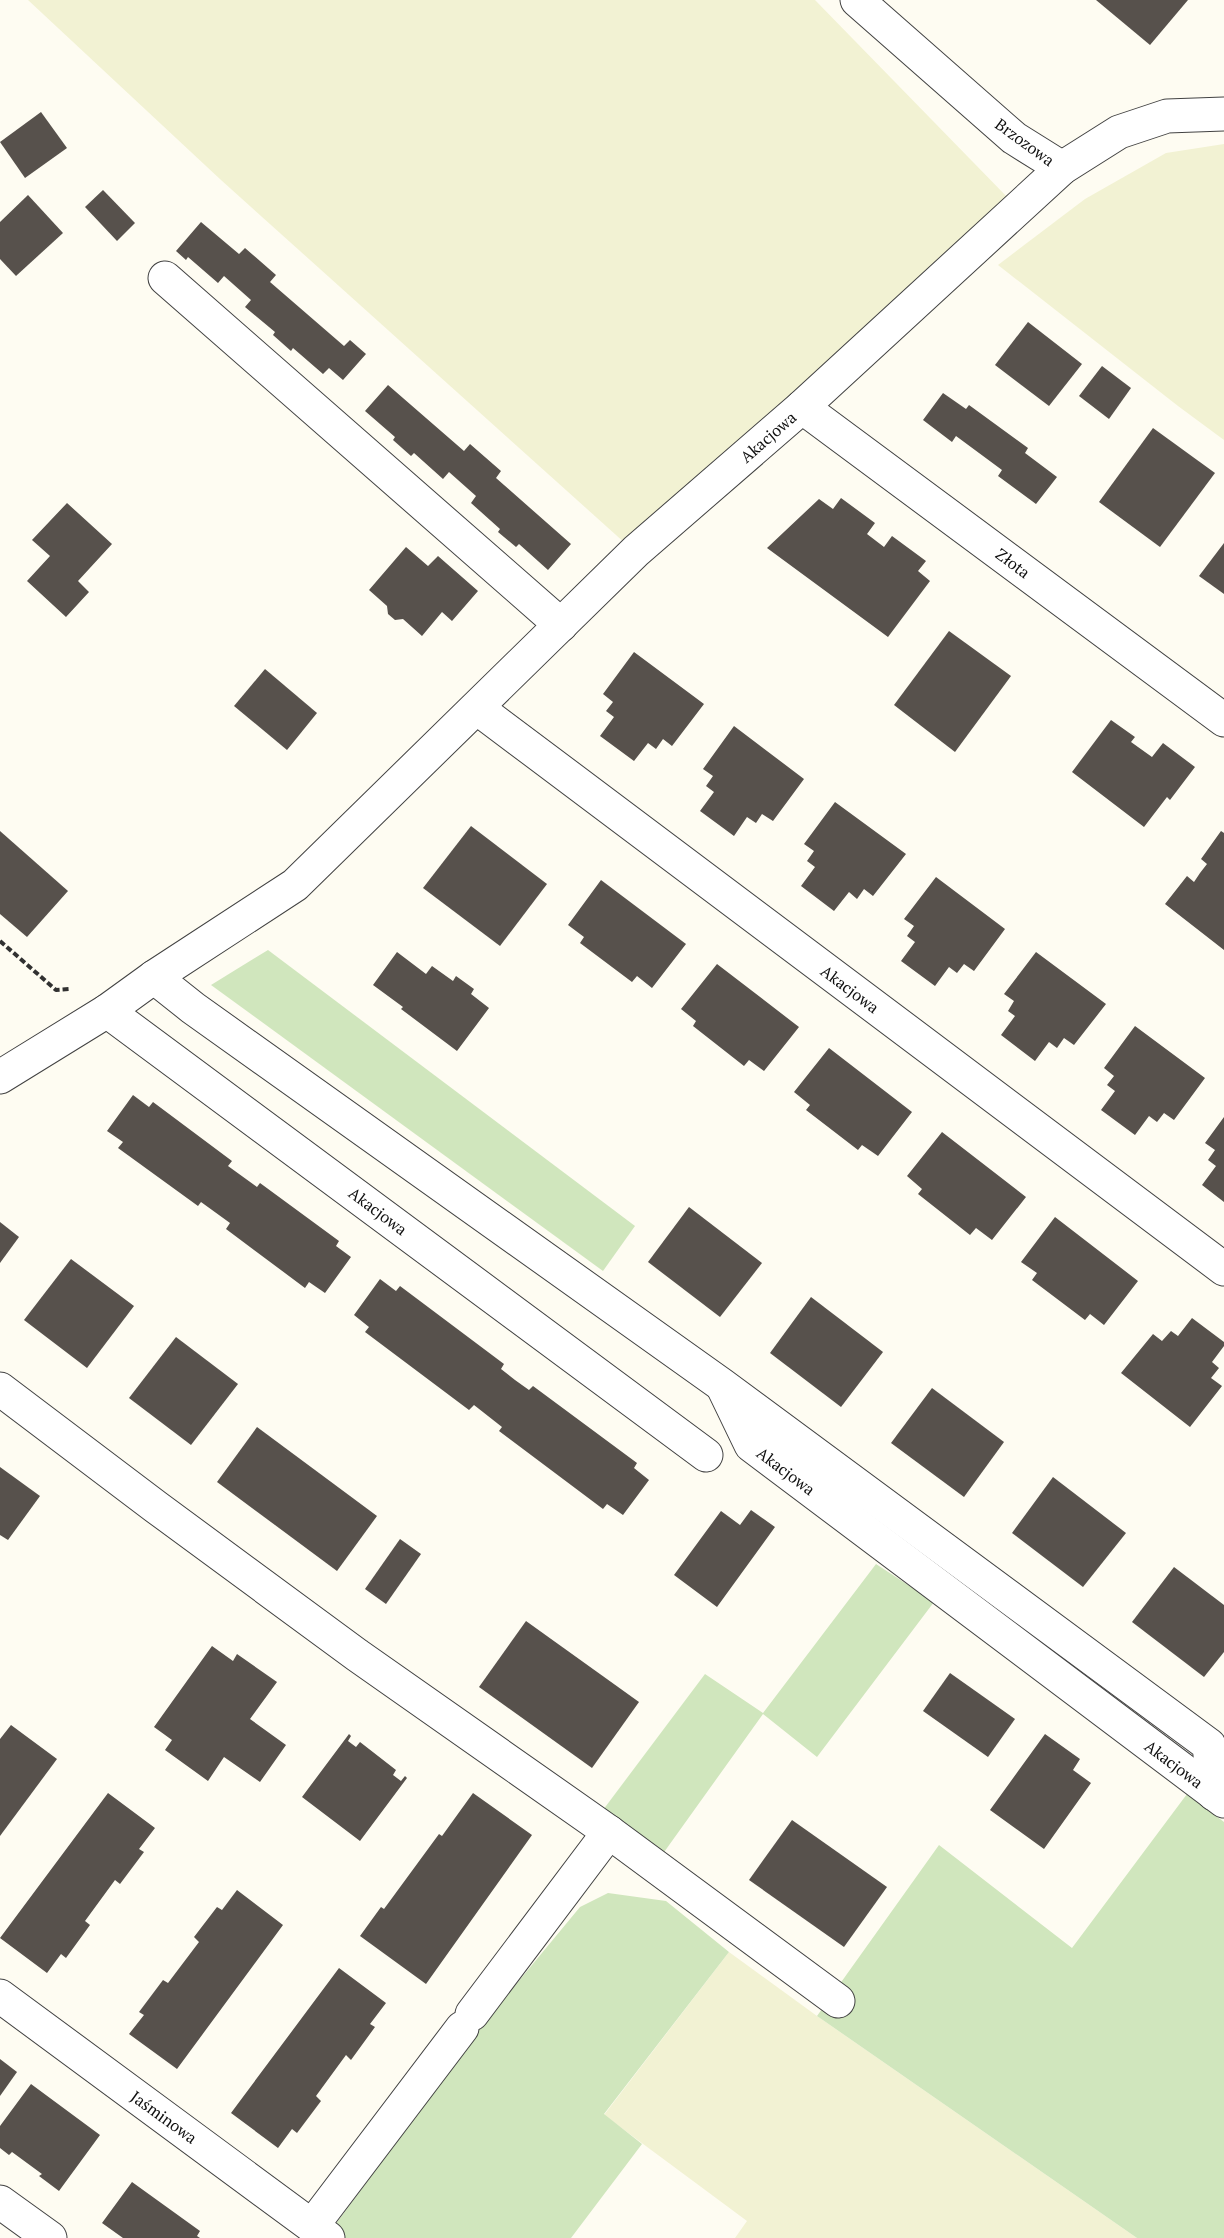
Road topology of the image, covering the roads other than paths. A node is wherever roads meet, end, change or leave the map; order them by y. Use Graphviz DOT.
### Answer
graph roads {
  1 [pos="857,0"];
  2 [pos="1224,114"];
  3 [pos="1062,168"];
  4 [pos="165,278"];
  5 [pos="802,407"];
  6 [pos="561,625"];
  7 [pos="477,708"];
  8 [pos="1224,720"];
  9 [pos="154,977"];
  10 [pos="113,1007"];
  11 [pos="0,1077"];
  12 [pos="1224,1269"];
  13 [pos="0,1389"];
  14 [pos="706,1455"];
  15 [pos="1219,1798"];
  16 [pos="609,1832"];
  17 [pos="0,1996"];
  18 [pos="838,2001"];
  19 [pos="0,2202"];
  20 [pos="320,2232"];
  21 [pos="50,2238"];
  1 -- 3 [label="street, Brzozowa"];
  2 -- 3 [label="street, Brzozowa"];
  3 -- 5 [label="street, Akacjowa"];
  4 -- 6 [label="street"];
  5 -- 6 [label="street, Akacjowa"];
  5 -- 8 [label="street, Złota"];
  6 -- 7 [label="street, Akacjowa"];
  7 -- 9 [label="street, Akacjowa"];
  7 -- 12 [label="street, Akacjowa"];
  9 -- 10 [label="street, Akacjowa"];
  9 -- 15 [label="street, Akacjowa"];
  10 -- 11 [label="street, Akacjowa"];
  10 -- 14 [label="street, Akacjowa"];
  13 -- 16 [label="street"];
  16 -- 18 [label="street"];
  16 -- 20 [label="street"];
  17 -- 20 [label="street, Jaśminowa"];
  19 -- 21 [label="street"];
}
